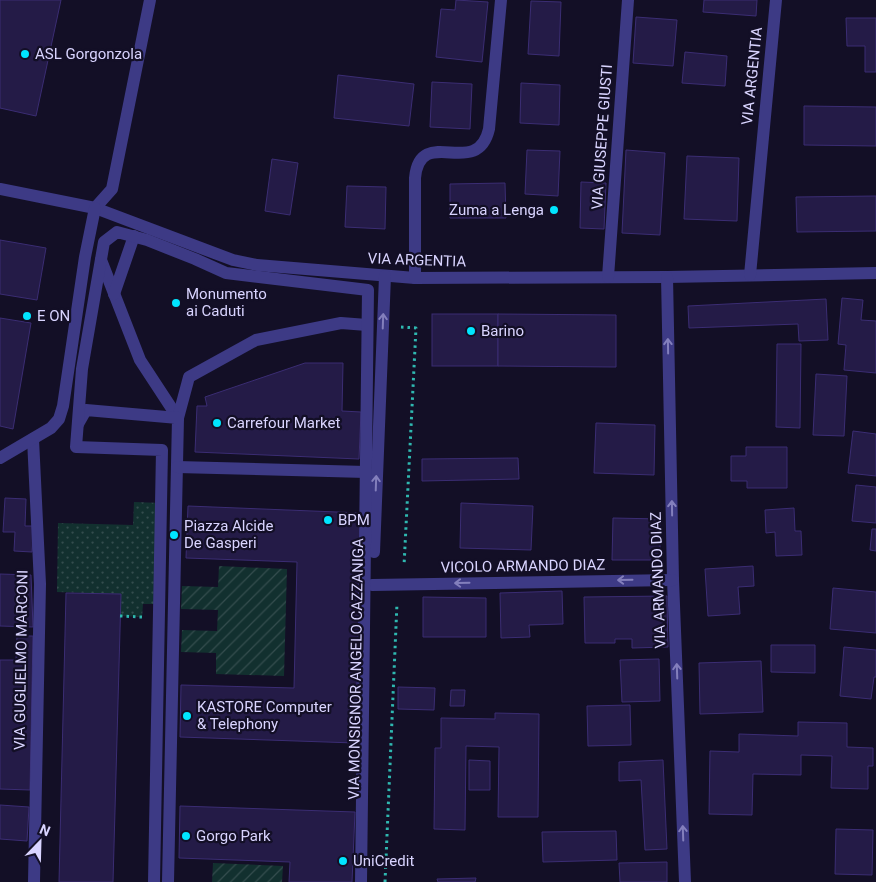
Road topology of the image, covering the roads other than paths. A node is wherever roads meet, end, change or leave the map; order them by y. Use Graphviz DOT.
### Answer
graph roads {
  1 [pos="150,0"];
  2 [pos="501,0"];
  3 [pos="628,0"];
  4 [pos="776,0"];
  5 [pos="0,189"];
  6 [pos="95,208"];
  7 [pos="134,236"];
  8 [pos="101,260"];
  9 [pos="876,273"];
  10 [pos="750,275"];
  11 [pos="385,276"];
  12 [pos="608,277"];
  13 [pos="667,277"];
  14 [pos="415,278"];
  15 [pos="114,294"];
  16 [pos="367,325"];
  17 [pos="178,418"];
  18 [pos="78,425"];
  19 [pos="33,439"];
  20 [pos="0,458"];
  21 [pos="177,467"];
  22 [pos="366,472"];
  23 [pos="673,580"];
  24 [pos="372,585"];
  25 [pos="34,882"];
  26 [pos="154,882"];
  27 [pos="168,882"];
  28 [pos="361,882"];
  29 [pos="368,882"];
  30 [pos="685,882"];
  1 -- 6 [label="street"];
  2 -- 14 [label="street"];
  3 -- 12 [label="street, VIA GIUSEPPE GIUSTI"];
  4 -- 10 [label="street, VIA ARGENTIA"];
  5 -- 6 [label="street, VIA ARGENTIA"];
  6 -- 11 [label="street, VIA ARGENTIA"];
  6 -- 19 [label="street"];
  7 -- 8 [label="street"];
  7 -- 15 [label="street"];
  7 -- 16 [label="street"];
  8 -- 15 [label="street"];
  8 -- 18 [label="street"];
  9 -- 10 [label="street, VIA ARGENTIA"];
  10 -- 13 [label="street, VIA ARGENTIA"];
  11 -- 14 [label="street, VIA ARGENTIA"];
  24 -- 11 [label="street, VIA MONSIGNOR ANGELO CAZZANIGA, one-way"];
  12 -- 13 [label="street, VIA ARGENTIA"];
  12 -- 14 [label="street, VIA ARGENTIA"];
  23 -- 13 [label="street, VIA ARMANDO DIAZ, one-way"];
  15 -- 17 [label="street"];
  16 -- 17 [label="street"];
  16 -- 22 [label="street"];
  17 -- 18 [label="street"];
  17 -- 21 [label="street"];
  18 -- 26 [label="street"];
  19 -- 20 [label="street"];
  19 -- 25 [label="street, VIA GUGLIELMO MARCONI"];
  21 -- 22 [label="street"];
  21 -- 27 [label="street"];
  22 -- 28 [label="street"];
  23 -- 24 [label="street, VICOLO ARMANDO DIAZ, one-way"];
  30 -- 23 [label="street, VIA ARMANDO DIAZ, one-way"];
  24 -- 29 [label="street, VIA MONSIGNOR ANGELO CAZZANIGA"];
}
